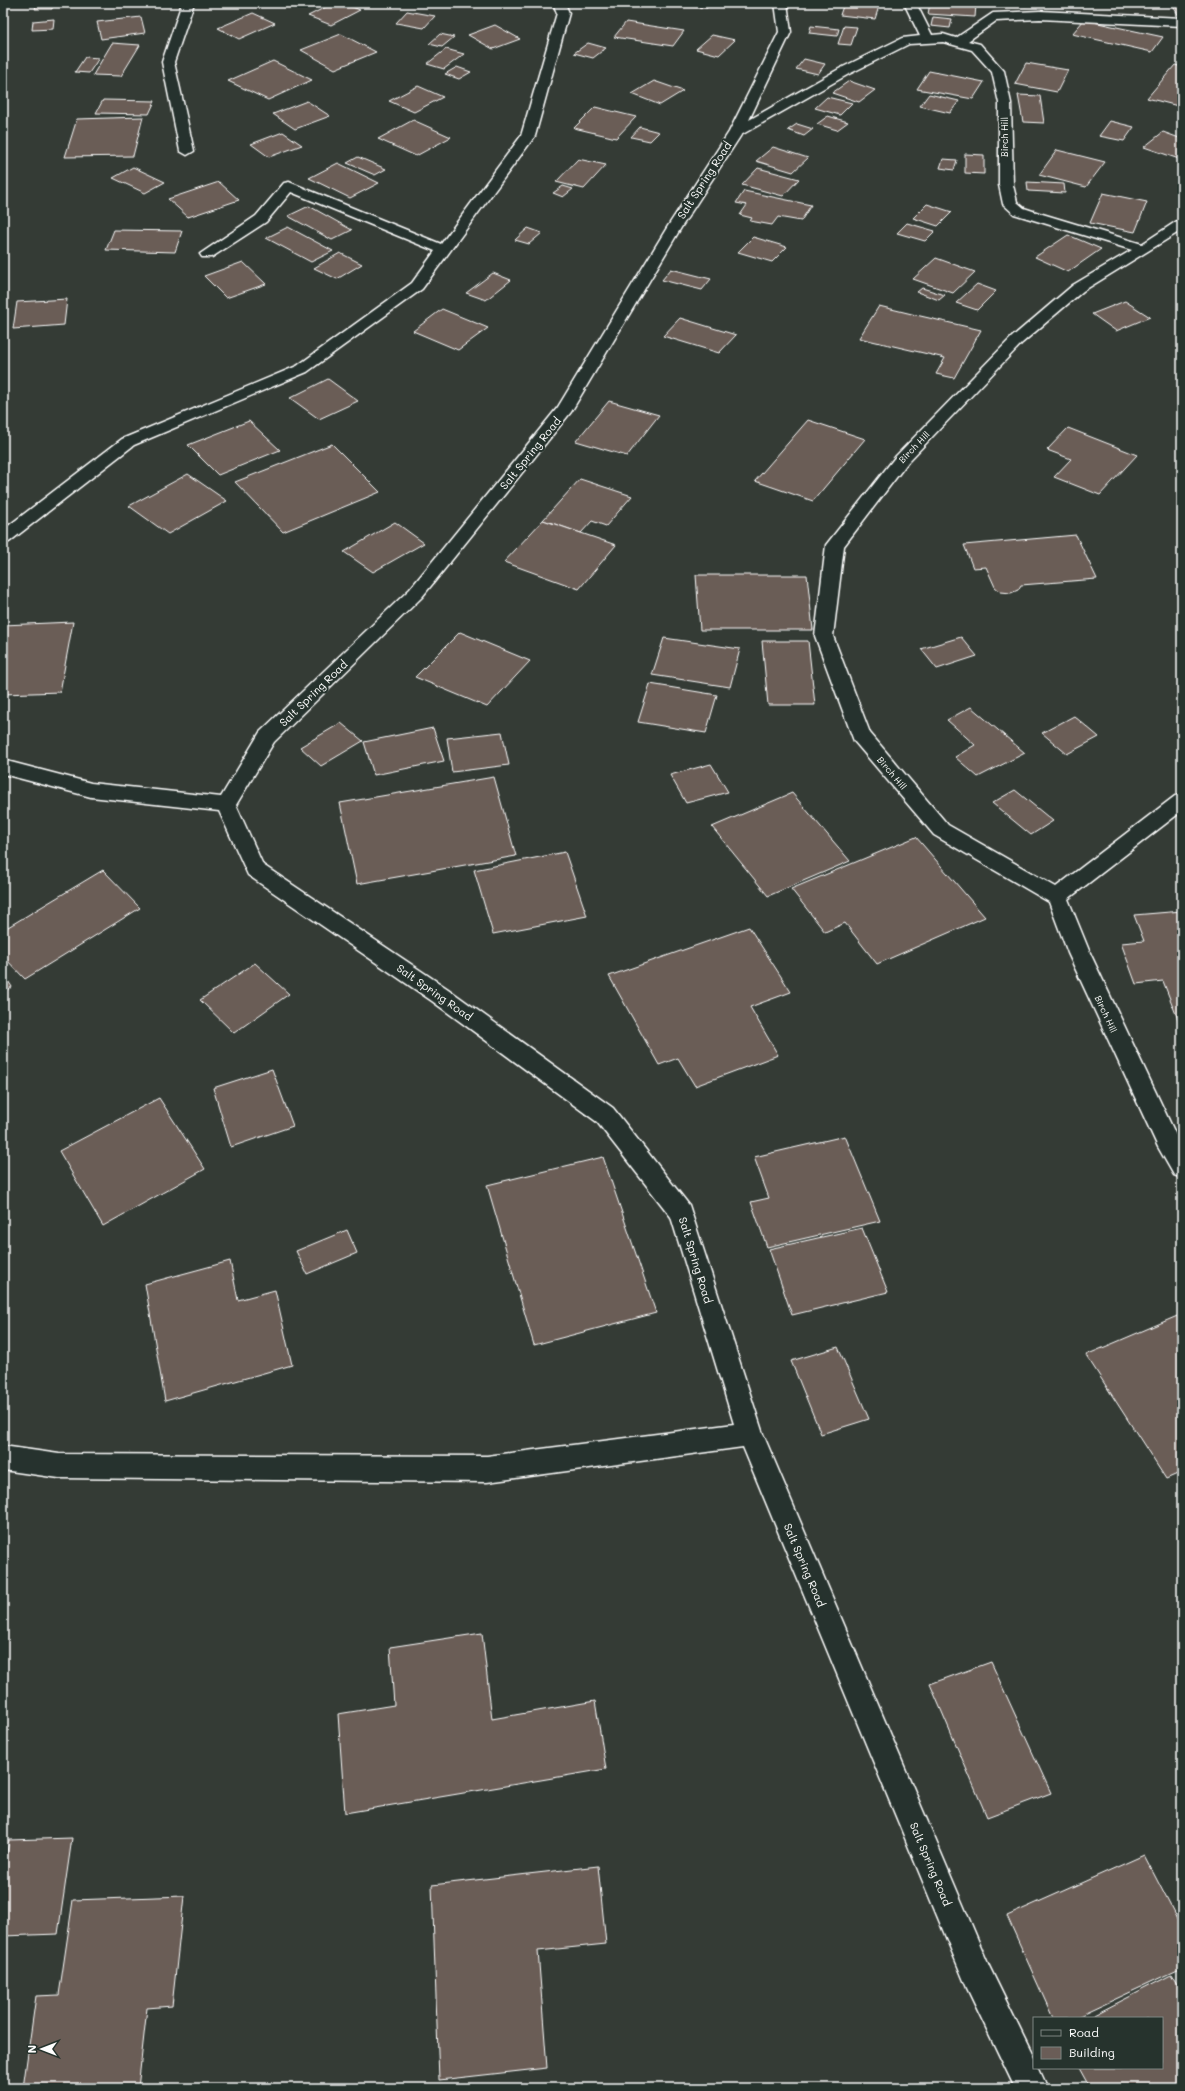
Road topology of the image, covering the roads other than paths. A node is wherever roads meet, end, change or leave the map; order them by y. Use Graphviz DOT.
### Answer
graph roads {
  1 [pos="188,3"];
  2 [pos="559,3"];
  3 [pos="781,3"];
  4 [pos="910,3"];
  5 [pos="1182,22"];
  6 [pos="928,39"];
  7 [pos="958,42"];
  8 [pos="736,132"];
  9 [pos="187,151"];
  10 [pos="1182,224"];
  11 [pos="1144,249"];
  12 [pos="444,250"];
  13 [pos="207,254"];
  14 [pos="3,538"];
  15 [pos="3,767"];
  16 [pos="1182,801"];
  17 [pos="226,805"];
  18 [pos="1057,897"];
  19 [pos="1182,1168"];
  20 [pos="750,1434"];
  21 [pos="3,1458"];
  22 [pos="1032,2088"];
  1 -- 9 [label="street"];
  2 -- 12 [label="street"];
  3 -- 8 [label="street, Salt Spring Road"];
  4 -- 6 [label="street"];
  5 -- 7 [label="street"];
  6 -- 7 [label="street, Birch Hill"];
  6 -- 8 [label="street, Birch Hill"];
  7 -- 11 [label="street, Birch Hill"];
  8 -- 17 [label="street, Salt Spring Road"];
  10 -- 11 [label="street"];
  11 -- 18 [label="street, Birch Hill"];
  12 -- 13 [label="street"];
  12 -- 14 [label="street"];
  15 -- 17 [label="street"];
  16 -- 18 [label="street"];
  17 -- 20 [label="street, Salt Spring Road"];
  18 -- 19 [label="street, Birch Hill"];
  20 -- 21 [label="street"];
  20 -- 22 [label="street, Salt Spring Road"];
}
